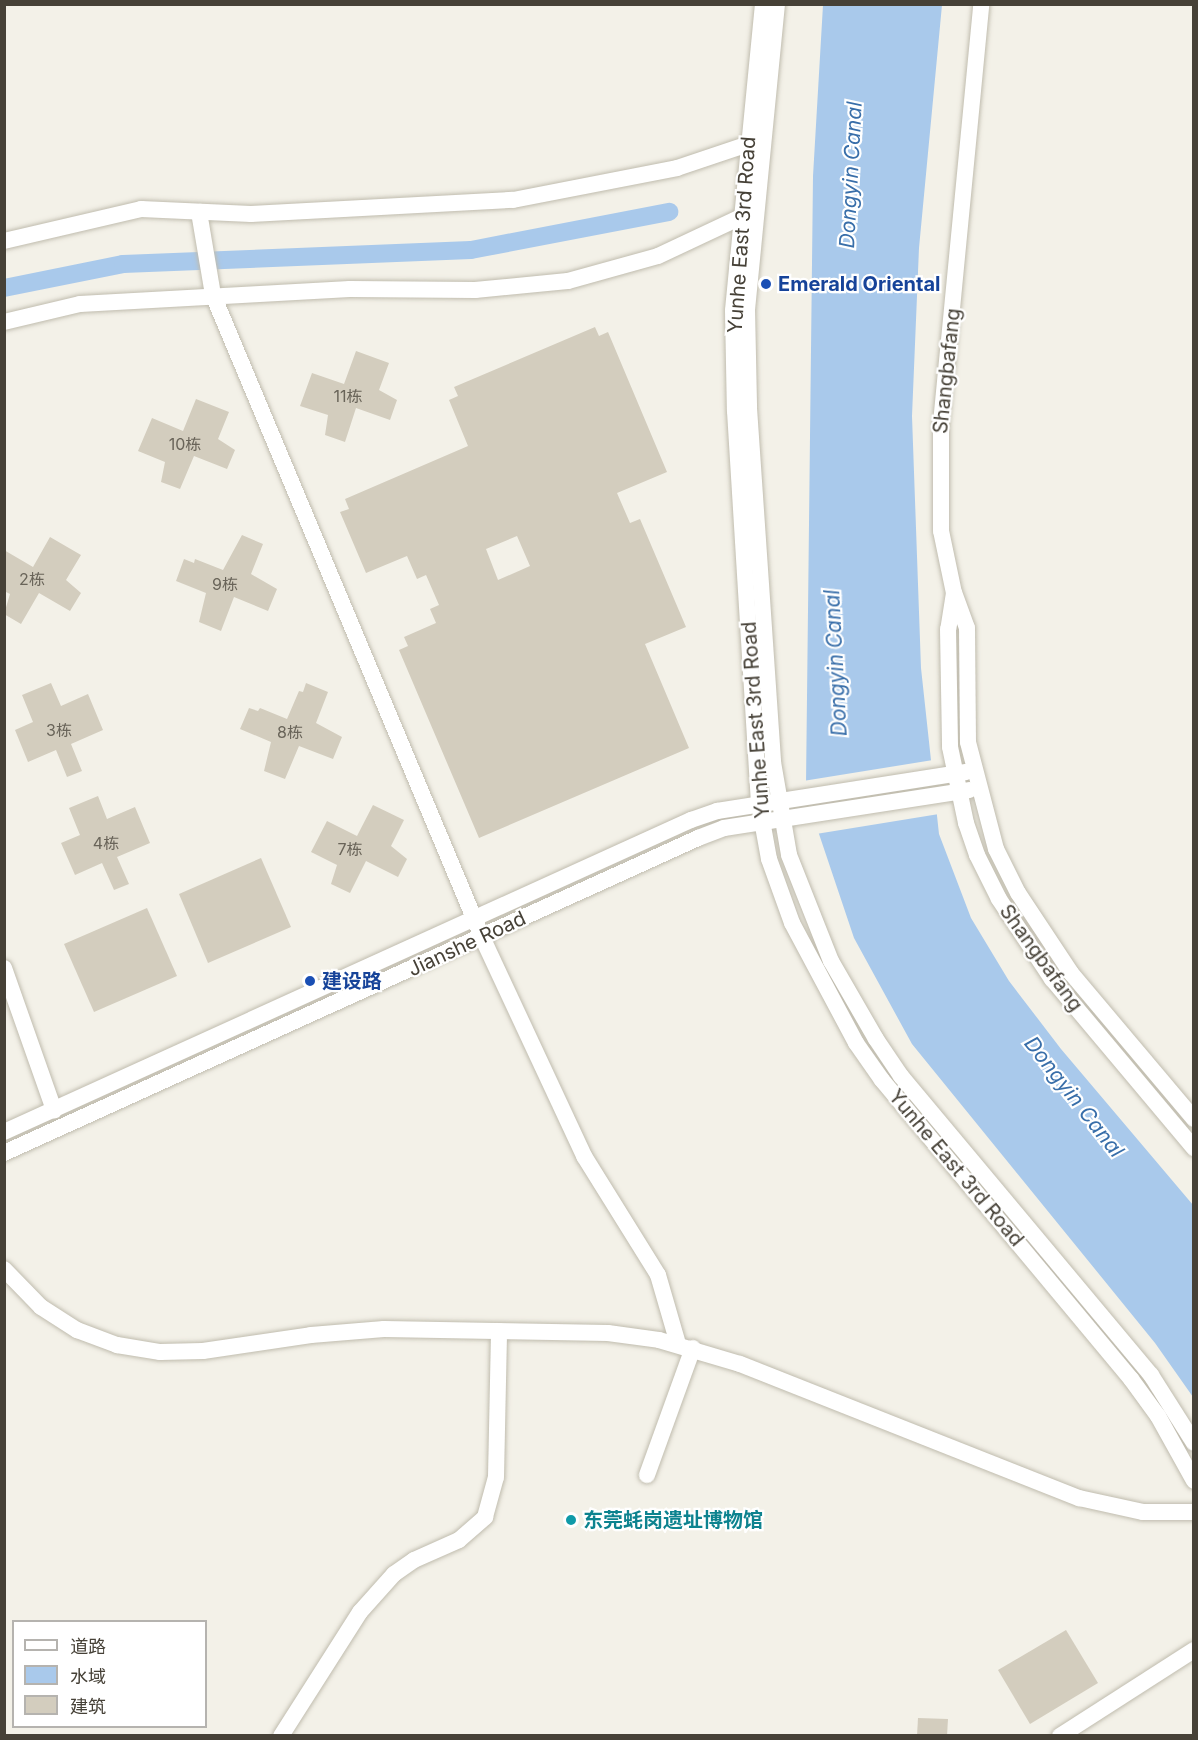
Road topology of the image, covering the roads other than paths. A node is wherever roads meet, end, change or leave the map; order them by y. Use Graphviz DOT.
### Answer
graph roads {
  1 [pos="763,4"];
  2 [pos="777,4"];
  3 [pos="981,4"];
  4 [pos="757,141"];
  5 [pos="199,212"];
  6 [pos="743,216"];
  7 [pos="4,241"];
  8 [pos="213,296"];
  9 [pos="4,322"];
  10 [pos="954,593"];
  11 [pos="974,770"];
  12 [pos="947,775"];
  13 [pos="979,788"];
  14 [pos="959,791"];
  15 [pos="777,802"];
  16 [pos="759,804"];
  17 [pos="780,820"];
  18 [pos="762,823"];
  19 [pos="474,920"];
  20 [pos="482,937"];
  21 [pos="4,968"];
  22 [pos="54,1110"];
  23 [pos="1194,1119"];
  24 [pos="4,1132"];
  25 [pos="1194,1148"];
  26 [pos="4,1153"];
  27 [pos="4,1269"];
  28 [pos="499,1331"];
  29 [pos="685,1346"];
  30 [pos="1194,1443"];
  31 [pos="647,1475"];
  32 [pos="1194,1481"];
  33 [pos="1193,1511"];
  34 [pos="1194,1650"];
  35 [pos="281,1736"];
  36 [pos="1059,1736"];
  1 -- 4 [label="street, Yunhe East 3rd Road"];
  2 -- 4 [label="street, Yunhe East 3rd Road"];
  3 -- 10 [label="street, Shangbafang"];
  4 -- 5 [label="street"];
  4 -- 6 [label="street, Yunhe East 3rd Road"];
  4 -- 15 [label="street, Yunhe East 3rd Road"];
  5 -- 7 [label="street"];
  5 -- 8 [label="street"];
  6 -- 8 [label="street"];
  6 -- 16 [label="street, Yunhe East 3rd Road"];
  8 -- 9 [label="street"];
  8 -- 19 [label="street"];
  10 -- 11 [label="street, Shangbafang"];
  10 -- 12 [label="street, Shangbafang"];
  11 -- 12 [label="street"];
  11 -- 13 [label="street, Shangbafang"];
  12 -- 14 [label="street, Shangbafang"];
  12 -- 15 [label="street, Jianshe Road"];
  13 -- 14 [label="street"];
  13 -- 23 [label="street, Shangbafang"];
  14 -- 17 [label="street, Jianshe Road"];
  14 -- 25 [label="street, Shangbafang"];
  15 -- 16 [label="street, Jianshe Road"];
  15 -- 17 [label="street, Yunhe East 3rd Road"];
  16 -- 18 [label="street, Yunhe East 3rd Road"];
  16 -- 19 [label="street, Jianshe Road"];
  17 -- 18 [label="street, Jianshe Road"];
  17 -- 30 [label="street, Yunhe East 3rd Road"];
  18 -- 20 [label="street, Jianshe Road"];
  18 -- 32 [label="street, Yunhe East 3rd Road"];
  19 -- 20 [label="street"];
  19 -- 22 [label="street, Jianshe Road"];
  20 -- 26 [label="street, Jianshe Road"];
  20 -- 29 [label="street"];
  21 -- 22 [label="street"];
  22 -- 24 [label="street, Jianshe Road"];
  27 -- 28 [label="street"];
  28 -- 29 [label="street"];
  28 -- 35 [label="street"];
  29 -- 31 [label="street"];
  29 -- 33 [label="street"];
  34 -- 36 [label="street"];
}
